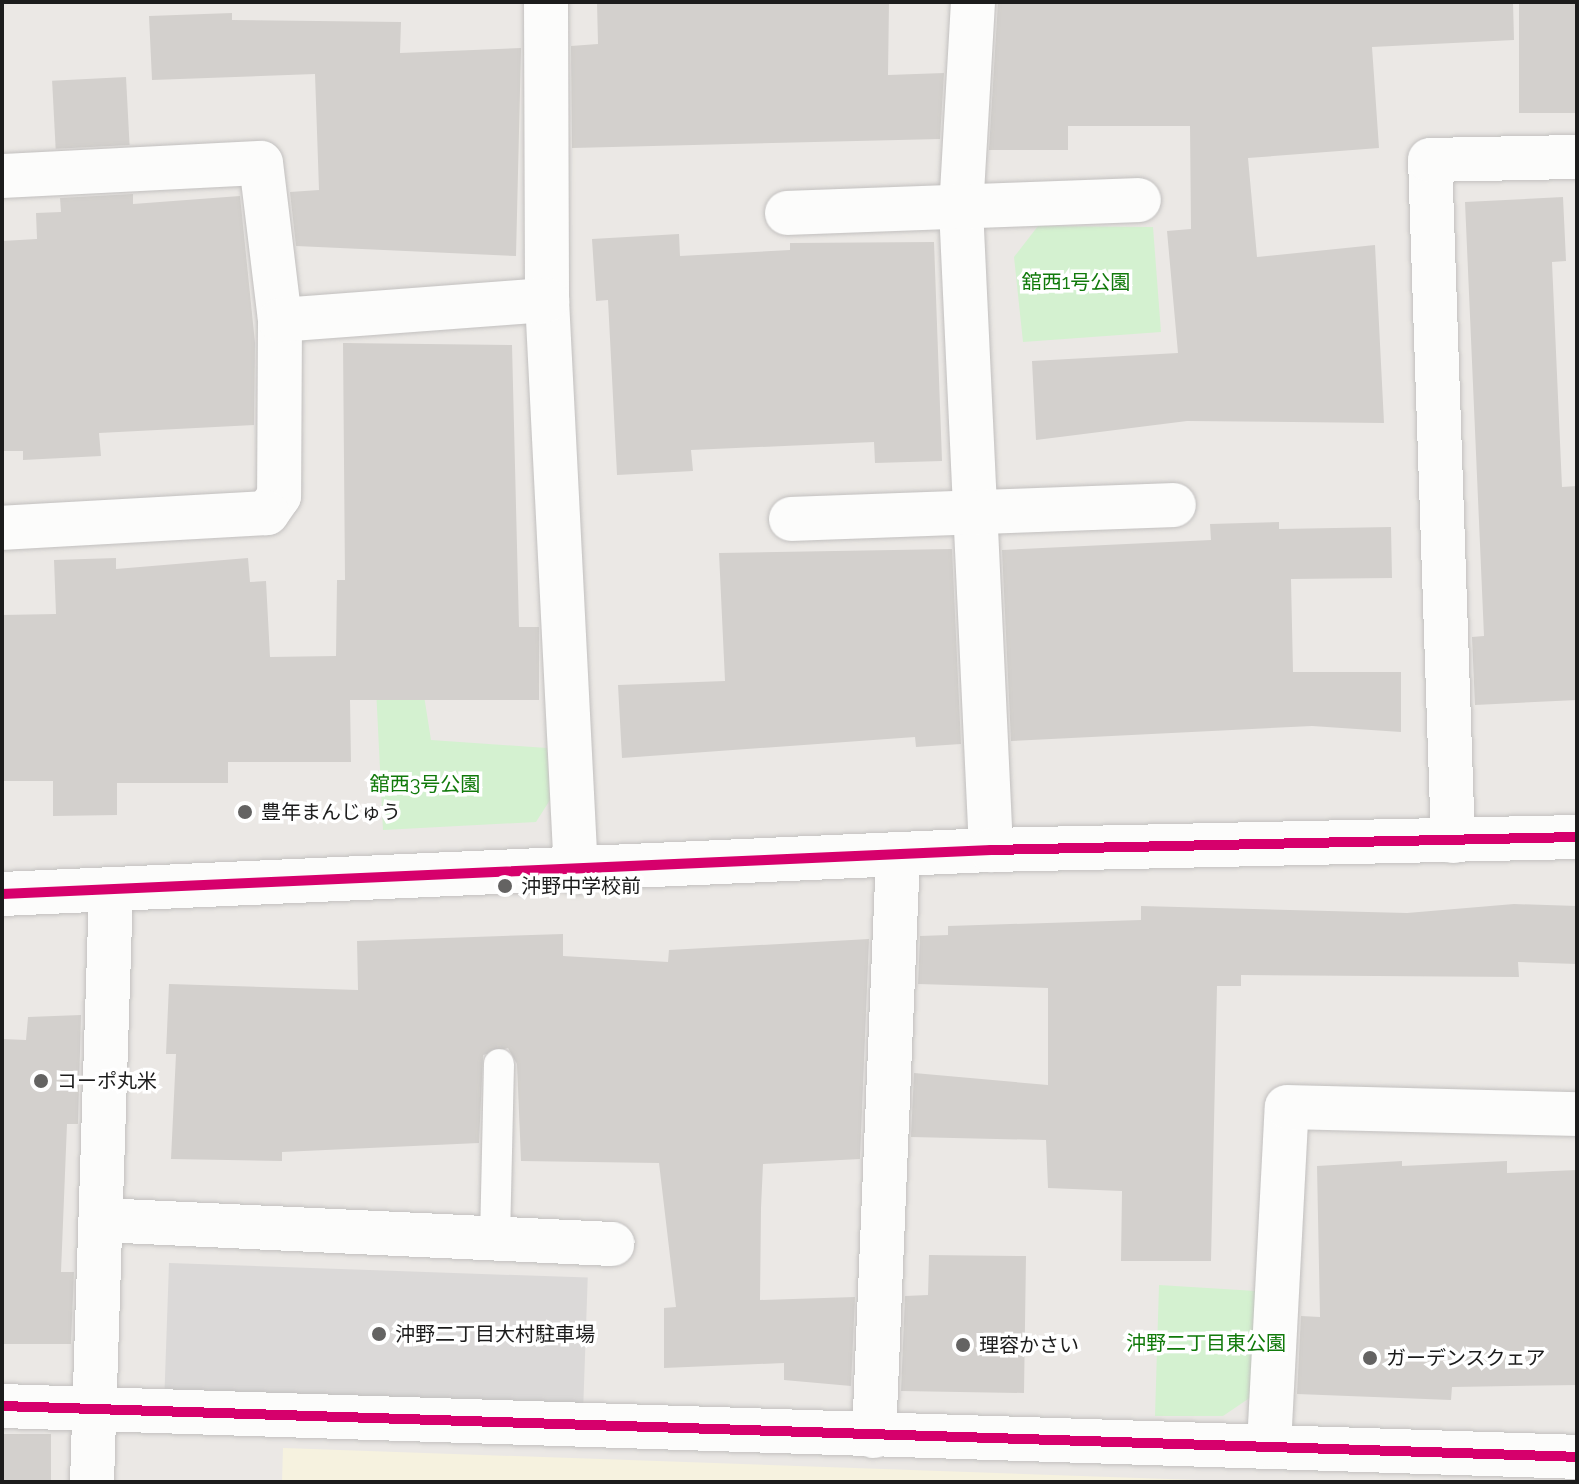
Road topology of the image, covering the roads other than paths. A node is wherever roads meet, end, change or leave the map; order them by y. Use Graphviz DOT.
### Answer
graph roads {
  1 [pos="546,2"];
  2 [pos="973,2"];
  3 [pos="1577,157"];
  4 [pos="2,176"];
  5 [pos="1139,200"];
  6 [pos="961,208"];
  7 [pos="787,213"];
  8 [pos="547,300"];
  9 [pos="280,320"];
  10 [pos="1174,505"];
  11 [pos="975,512"];
  12 [pos="791,519"];
  13 [pos="2,528"];
  14 [pos="1577,837"];
  15 [pos="1453,841"];
  16 [pos="991,850"];
  17 [pos="898,855"];
  18 [pos="576,872"];
  19 [pos="111,891"];
  20 [pos="2,894"];
  21 [pos="499,1064"];
  22 [pos="1577,1114"];
  23 [pos="101,1220"];
  24 [pos="495,1240"];
  25 [pos="612,1244"];
  26 [pos="2,1406"];
  27 [pos="94,1409"];
  28 [pos="874,1436"];
  29 [pos="1269,1445"];
  30 [pos="1577,1457"];
  31 [pos="92,1482"];
  1 -- 8 [label="street"];
  2 -- 6 [label="street"];
  3 -- 15 [label="street"];
  4 -- 9 [label="street"];
  5 -- 6 [label="street"];
  6 -- 7 [label="street"];
  6 -- 11 [label="street"];
  8 -- 9 [label="street"];
  8 -- 18 [label="street"];
  9 -- 13 [label="street"];
  10 -- 11 [label="street"];
  11 -- 12 [label="street"];
  11 -- 16 [label="street"];
  14 -- 15 [label="street"];
  15 -- 16 [label="street"];
  16 -- 17 [label="street"];
  17 -- 18 [label="street"];
  17 -- 28 [label="street"];
  18 -- 19 [label="street"];
  19 -- 20 [label="street"];
  19 -- 23 [label="street"];
  21 -- 24 [label="lane"];
  22 -- 29 [label="street"];
  23 -- 24 [label="street"];
  23 -- 27 [label="street"];
  24 -- 25 [label="street"];
  26 -- 27 [label="street"];
  27 -- 28 [label="street"];
  27 -- 31 [label="street"];
  28 -- 29 [label="street"];
  29 -- 30 [label="street"];
}
